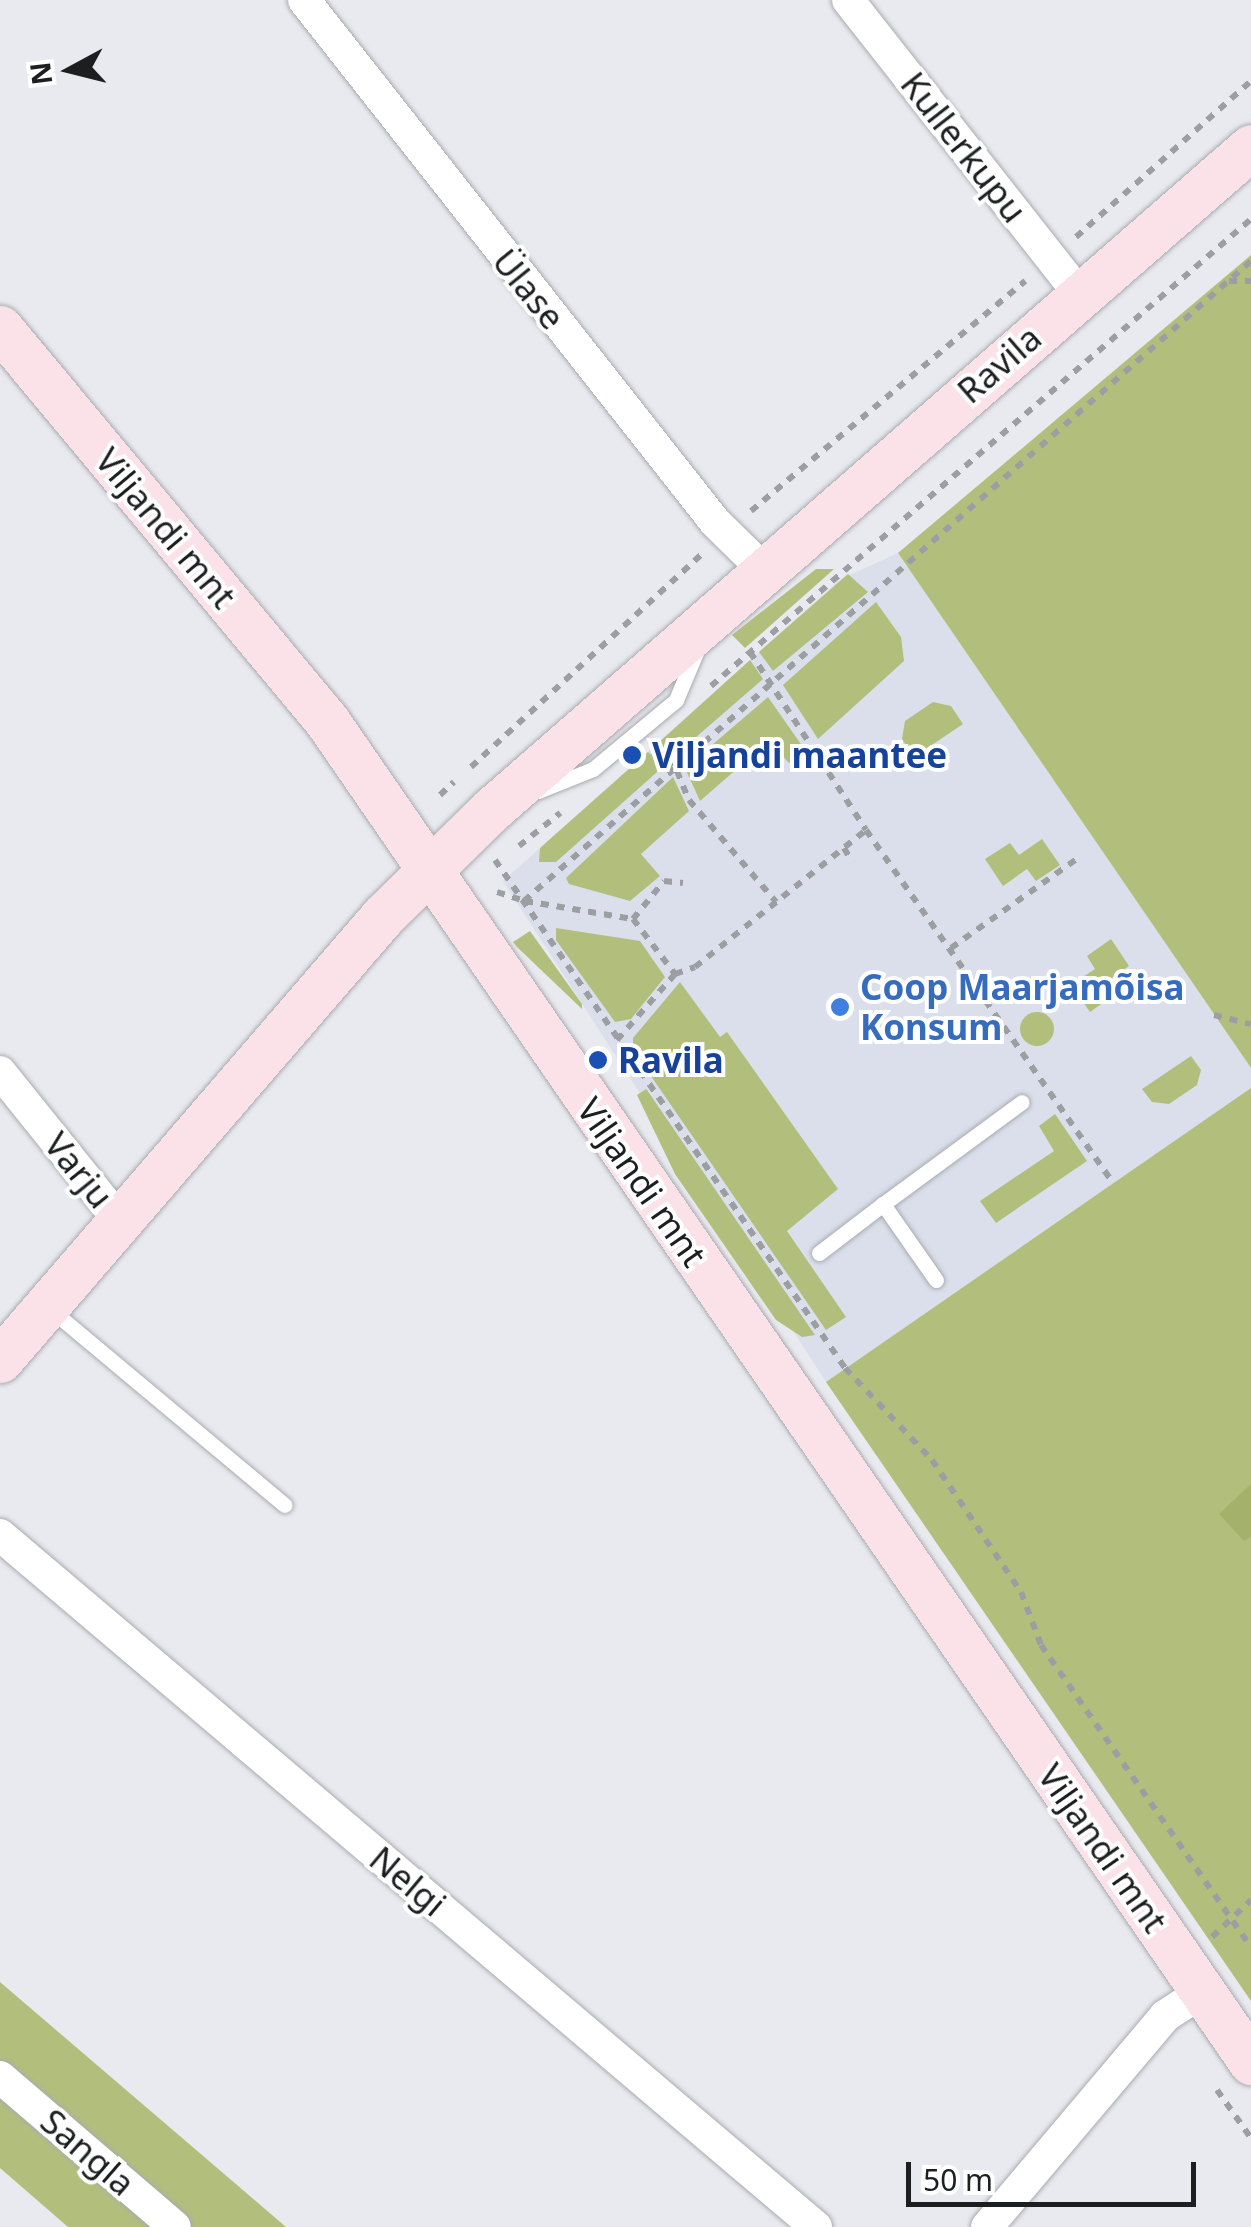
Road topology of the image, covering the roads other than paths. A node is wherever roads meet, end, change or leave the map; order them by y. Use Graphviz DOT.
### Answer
graph roads {
  1 [pos="304,0"];
  2 [pos="848,0"];
  3 [pos="1251,147"];
  4 [pos="1080,294"];
  5 [pos="0,328"];
  6 [pos="764,570"];
  7 [pos="431,869"];
  8 [pos="0,1072"];
  9 [pos="1022,1102"];
  10 [pos="884,1204"];
  11 [pos="120,1221"];
  12 [pos="819,1252"];
  13 [pos="936,1280"];
  14 [pos="46,1306"];
  15 [pos="0,1360"];
  16 [pos="284,1505"];
  17 [pos="0,1536"];
  18 [pos="1202,1992"];
  19 [pos="1251,2062"];
  20 [pos="0,2077"];
  21 [pos="999,2222"];
  22 [pos="175,2227"];
  23 [pos="816,2227"];
  1 -- 6 [label="street, Ülase"];
  2 -- 4 [label="street, Kullerkupu"];
  3 -- 4 [label="street, Ravila"];
  4 -- 6 [label="street, Ravila"];
  5 -- 7 [label="street, Viljandi mnt"];
  6 -- 7 [label="street, Ravila"];
  7 -- 11 [label="street, Ravila"];
  7 -- 18 [label="street, Viljandi mnt"];
  8 -- 11 [label="street, Varju"];
  9 -- 10 [label="lane"];
  10 -- 12 [label="lane"];
  10 -- 13 [label="lane"];
  11 -- 14 [label="street, Ravila"];
  14 -- 15 [label="street, Ravila"];
  14 -- 16 [label="lane"];
  17 -- 23 [label="street, Nelgi"];
  18 -- 19 [label="street, Viljandi mnt"];
  18 -- 21 [label="street"];
  20 -- 22 [label="street, Sangla"];
}
